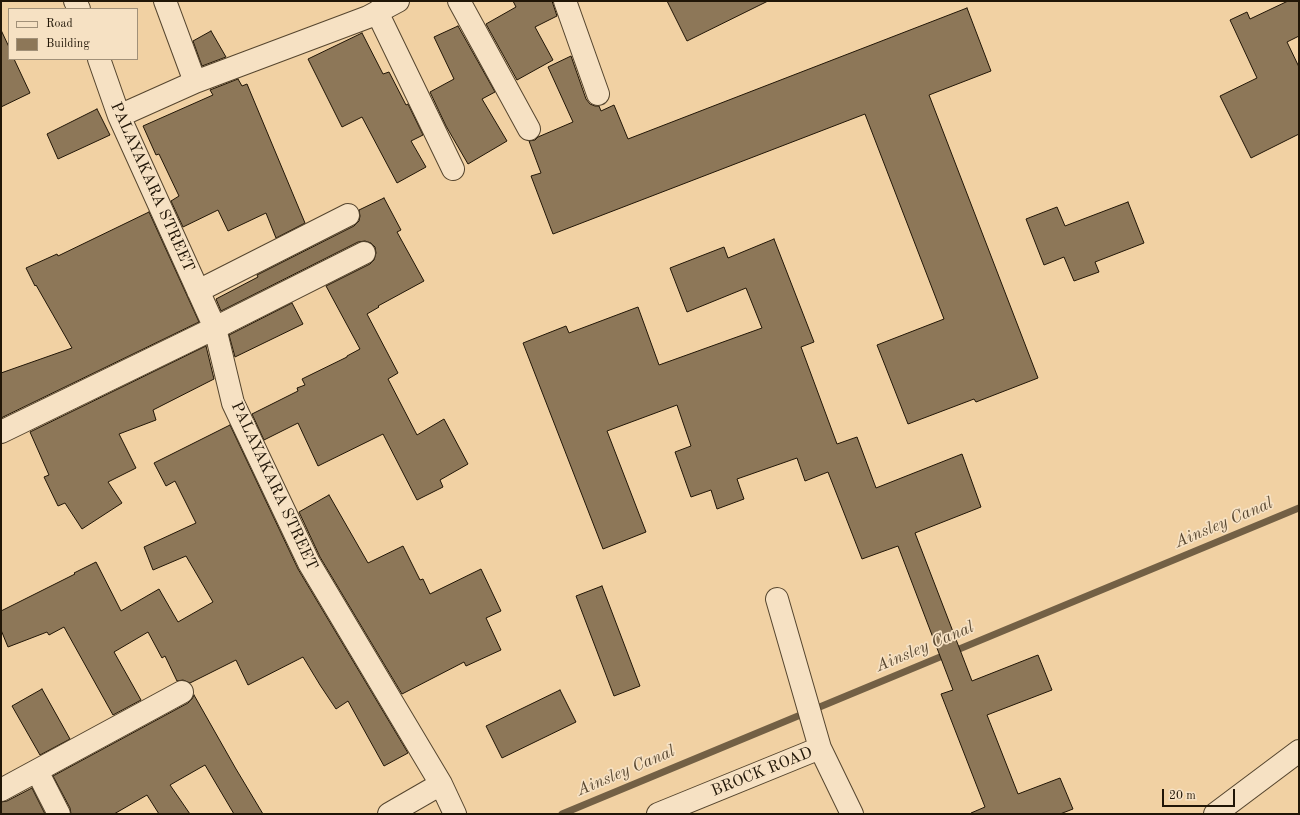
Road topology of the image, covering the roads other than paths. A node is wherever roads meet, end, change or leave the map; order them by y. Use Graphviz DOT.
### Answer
graph roads {
  1 [pos="165,1"];
  2 [pos="398,1"];
  3 [pos="459,1"];
  4 [pos="565,1"];
  5 [pos="377,12"];
  6 [pos="99,60"];
  7 [pos="195,82"];
  8 [pos="598,94"];
  9 [pos="119,116"];
  10 [pos="529,129"];
  11 [pos="453,169"];
  12 [pos="348,215"];
  13 [pos="364,253"];
  14 [pos="198,291"];
  15 [pos="215,328"];
  16 [pos="1,432"];
  17 [pos="777,599"];
  18 [pos="182,692"];
  19 [pos="820,748"];
  20 [pos="1299,751"];
  21 [pos="37,771"];
  22 [pos="441,784"];
  23 [pos="1,790"];
  24 [pos="59,814"];
  25 [pos="389,814"];
  26 [pos="455,814"];
  27 [pos="658,814"];
  28 [pos="852,814"];
  29 [pos="1215,814"];
  1 -- 7 [label="street"];
  2 -- 5 [label="street"];
  3 -- 10 [label="street"];
  4 -- 8 [label="street"];
  5 -- 7 [label="street"];
  5 -- 11 [label="street"];
  6 -- 9 [label="street, PALAYAKARA STREET"];
  7 -- 9 [label="street"];
  9 -- 14 [label="street, PALAYAKARA STREET"];
  12 -- 14 [label="street"];
  13 -- 15 [label="street"];
  14 -- 15 [label="street, PALAYAKARA STREET"];
  15 -- 16 [label="street"];
  15 -- 22 [label="street, PALAYAKARA STREET"];
  17 -- 19 [label="street"];
  18 -- 21 [label="street"];
  19 -- 27 [label="street, BROCK ROAD"];
  19 -- 28 [label="street, BROCK ROAD"];
  20 -- 29 [label="street"];
  21 -- 23 [label="street"];
  21 -- 24 [label="street"];
  22 -- 25 [label="street"];
  22 -- 26 [label="street, PALAYAKARA STREET"];
}
